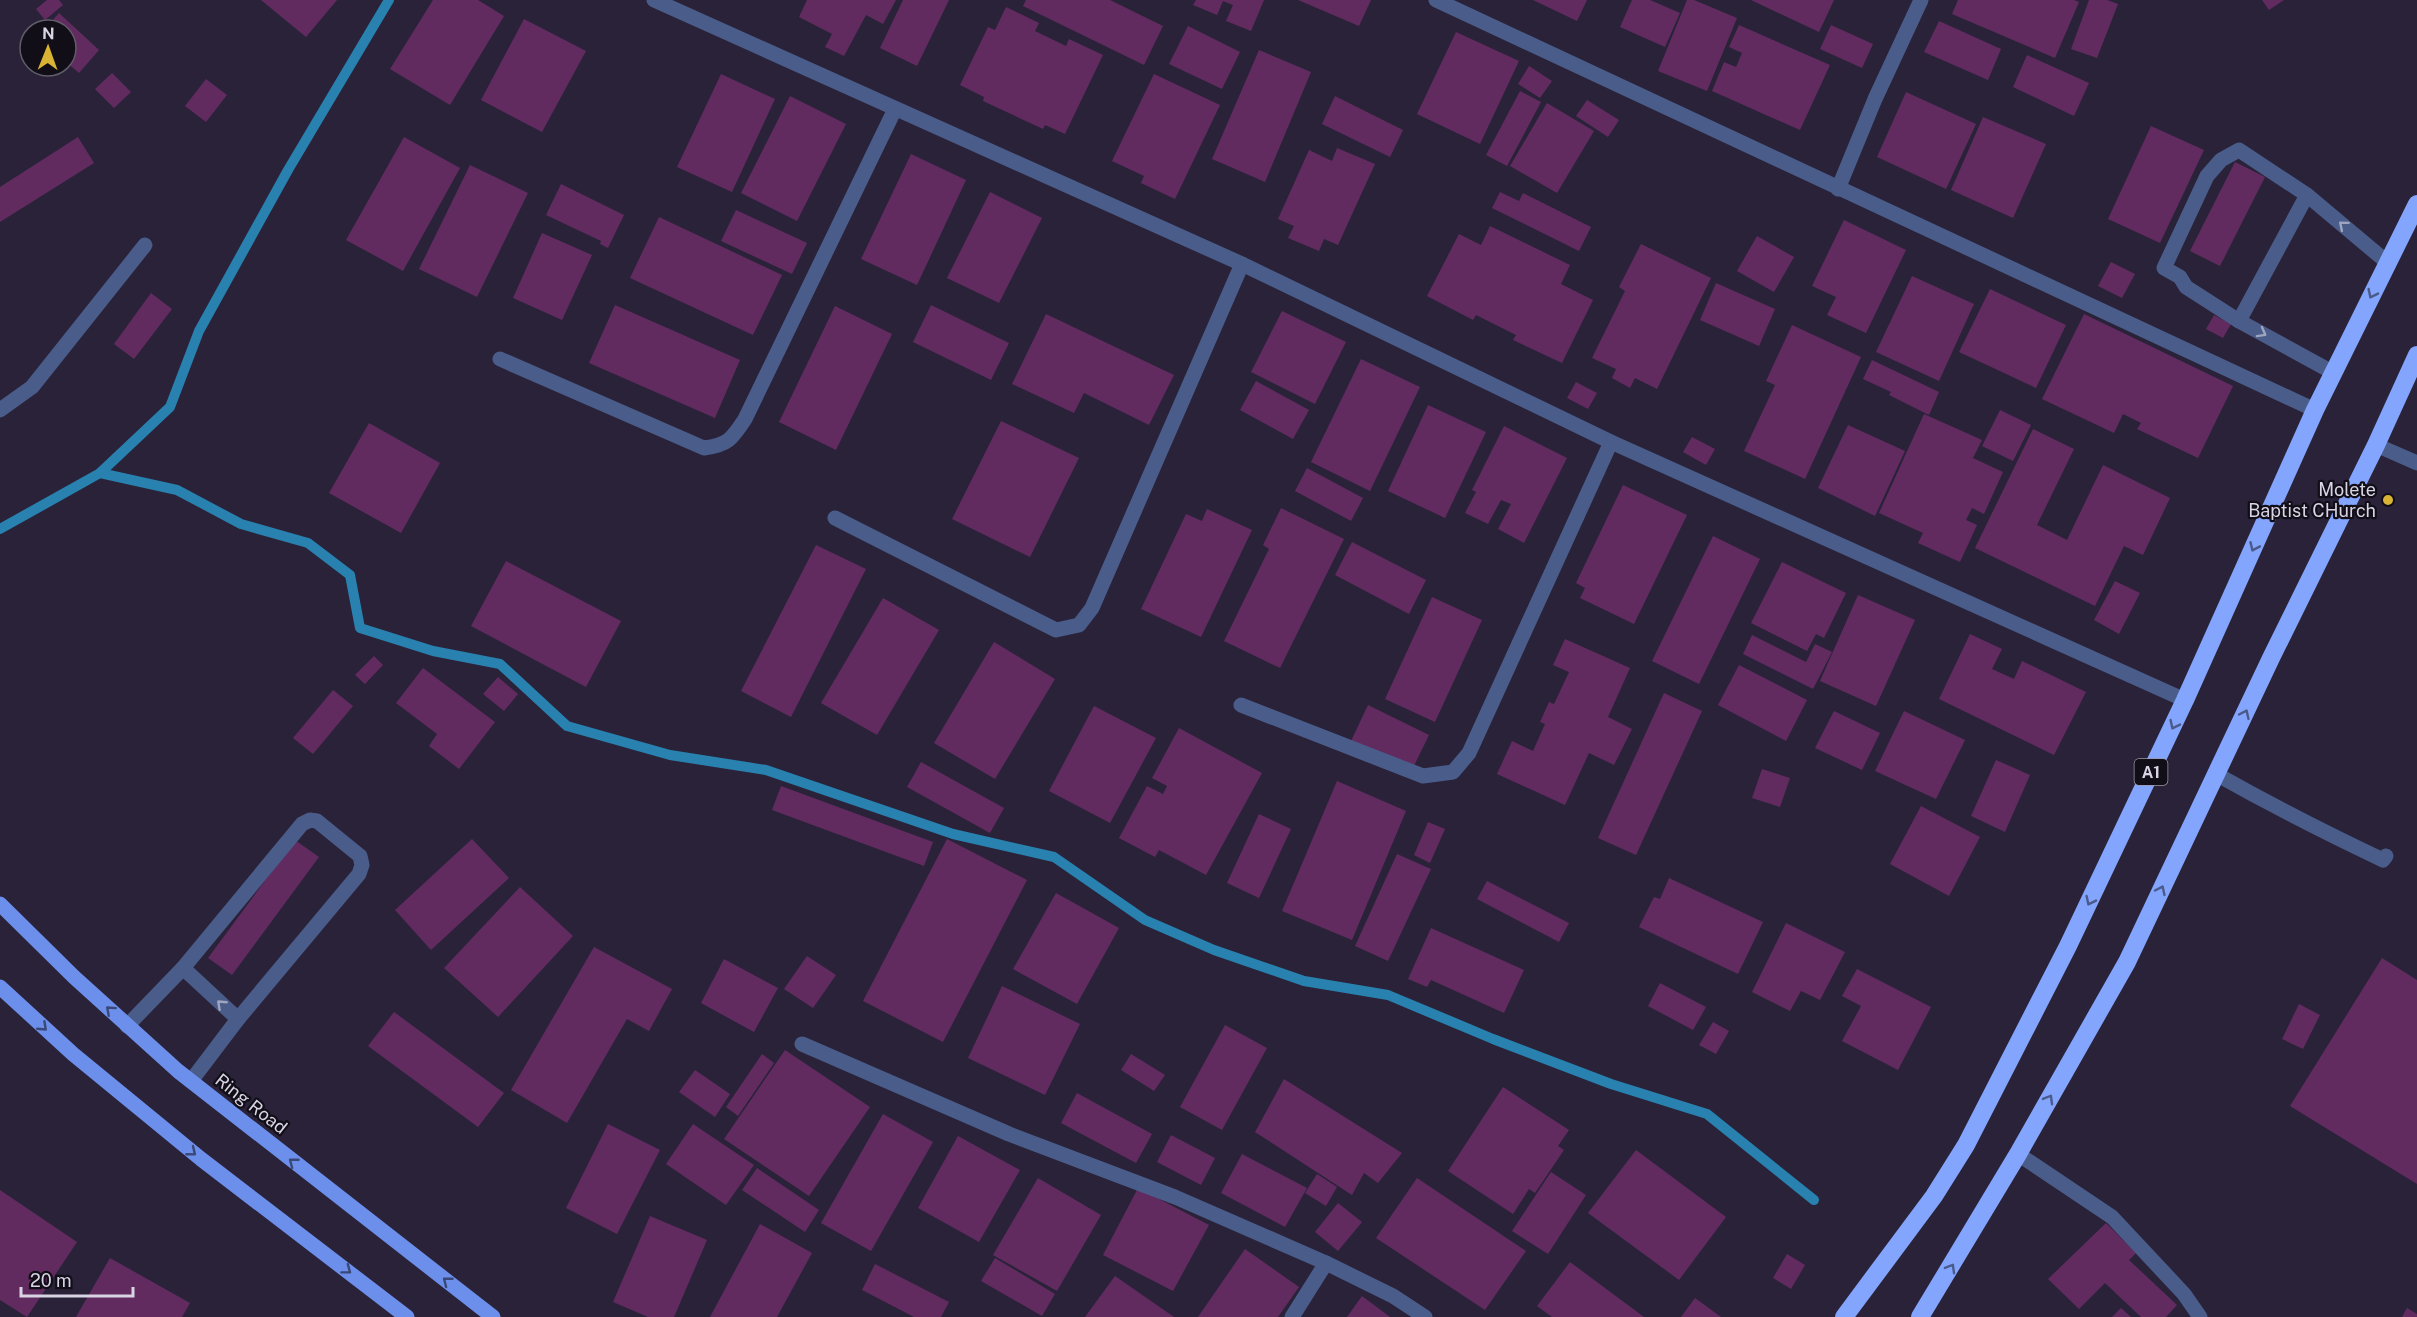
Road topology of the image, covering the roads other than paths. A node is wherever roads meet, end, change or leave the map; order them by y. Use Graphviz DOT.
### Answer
graph roads {
  1 [pos="654,0"];
  2 [pos="1436,0"];
  3 [pos="1921,0"];
  4 [pos="1463,6"];
  5 [pos="895,109"];
  6 [pos="1838,189"];
  7 [pos="2307,195"];
  8 [pos="2417,204"];
  9 [pos="145,245"];
  10 [pos="2388,263"];
  11 [pos="1242,264"];
  12 [pos="2239,321"];
  13 [pos="2417,355"];
  14 [pos="500,359"];
  15 [pos="2334,373"];
  16 [pos="0,410"];
  17 [pos="2315,410"];
  18 [pos="1611,442"];
  19 [pos="2376,445"];
  20 [pos="2417,463"];
  21 [pos="835,518"];
  22 [pos="2185,700"];
  23 [pos="1241,705"];
  24 [pos="2216,774"];
  25 [pos="2386,856"];
  26 [pos="0,904"];
  27 [pos="183,968"];
  28 [pos="0,987"];
  29 [pos="238,1019"];
  30 [pos="127,1026"];
  31 [pos="802,1044"];
  32 [pos="191,1081"];
  33 [pos="2018,1154"];
  34 [pos="1326,1263"];
  35 [pos="407,1317"];
  36 [pos="493,1317"];
  37 [pos="1292,1317"];
  38 [pos="1425,1317"];
  39 [pos="1844,1317"];
  40 [pos="1920,1317"];
  41 [pos="2200,1317"];
  1 -- 5 [label="street"];
  2 -- 4 [label="street"];
  3 -- 6 [label="street"];
  4 -- 6 [label="street"];
  5 -- 11 [label="street"];
  5 -- 14 [label="street"];
  6 -- 17 [label="street"];
  10 -- 7 [label="street, one-way"];
  7 -- 12 [label="street"];
  7 -- 12 [label="street"];
  8 -- 10 [label="highway, A1"];
  9 -- 16 [label="street"];
  10 -- 15 [label="highway, A1, one-way"];
  11 -- 18 [label="street"];
  11 -- 21 [label="street"];
  12 -- 15 [label="street, one-way"];
  13 -- 19 [label="highway"];
  15 -- 17 [label="highway, A1"];
  17 -- 22 [label="highway, A1, one-way"];
  18 -- 22 [label="street"];
  18 -- 23 [label="street"];
  19 -- 20 [label="street"];
  24 -- 19 [label="highway, one-way"];
  22 -- 39 [label="highway, A1, one-way"];
  24 -- 25 [label="street"];
  33 -- 24 [label="highway, one-way"];
  30 -- 26 [label="main road, Ring Road, one-way"];
  29 -- 27 [label="street, one-way"];
  27 -- 29 [label="street"];
  27 -- 30 [label="street"];
  28 -- 35 [label="main road, one-way"];
  29 -- 32 [label="street"];
  30 -- 32 [label="main road, Ring Road"];
  31 -- 34 [label="street"];
  36 -- 32 [label="main road, Ring Road, one-way"];
  40 -- 33 [label="highway, one-way"];
  33 -- 41 [label="street"];
  34 -- 37 [label="street"];
  34 -- 38 [label="street"];
}
